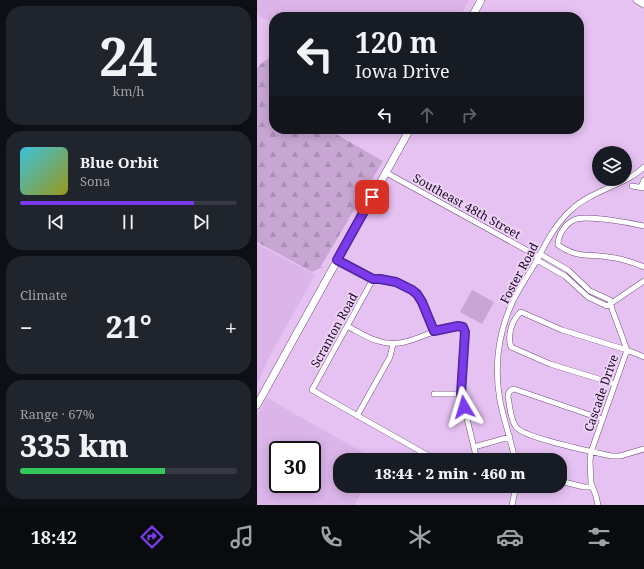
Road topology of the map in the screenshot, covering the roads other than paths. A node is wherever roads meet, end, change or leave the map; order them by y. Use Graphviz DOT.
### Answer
graph roads {
  1 [pos="481,0"];
  2 [pos="637,0"];
  3 [pos="644,4"];
  4 [pos="475,12"];
  5 [pos="407,134"];
  6 [pos="644,167"];
  7 [pos="385,172"];
  8 [pos="644,180"];
  9 [pos="632,186"];
  10 [pos="643,188"];
  11 [pos="644,226"];
  12 [pos="539,257"];
  13 [pos="337,260"];
  14 [pos="644,267"];
  15 [pos="373,279"];
  16 [pos="644,281"];
  17 [pos="611,304"];
  18 [pos="347,326"];
  19 [pos="434,331"];
  20 [pos="393,344"];
  21 [pos="627,350"];
  22 [pos="644,357"];
  23 [pos="615,384"];
  24 [pos="434,394"];
  25 [pos="461,394"];
  26 [pos="257,405"];
  27 [pos="357,416"];
  28 [pos="602,419"];
  29 [pos="510,437"];
  30 [pos="474,447"];
  31 [pos="644,449"];
  32 [pos="591,452"];
  33 [pos="423,453"];
  34 [pos="475,453"];
  35 [pos="513,453"];
  36 [pos="567,483"];
  37 [pos="591,487"];
  38 [pos="515,493"];
  39 [pos="512,505"];
  40 [pos="598,505"];
  1 -- 4 [label="main road"];
  2 -- 3 [label="main road"];
  5 -- 7 [label="main road"];
  6 -- 12 [label="street, Foster Road"];
  7 -- 12 [label="street, Southeast 48th Street"];
  7 -- 13 [label="main road"];
  8 -- 10 [label="street"];
  9 -- 10 [label="street"];
  11 -- 14 [label="street"];
  12 -- 17 [label="street, Southeast 48th Street"];
  12 -- 29 [label="street, Foster Road"];
  13 -- 15 [label="street"];
  13 -- 26 [label="main road"];
  15 -- 18 [label="street, Scranton Road"];
  15 -- 19 [label="street"];
  16 -- 17 [label="street"];
  17 -- 21 [label="street, Cascade Drive"];
  18 -- 20 [label="street"];
  18 -- 27 [label="street, Scranton Road"];
  19 -- 20 [label="street"];
  19 -- 25 [label="street"];
  20 -- 27 [label="street"];
  21 -- 22 [label="street"];
  21 -- 23 [label="street, Cascade Drive"];
  21 -- 23 [label="street"];
  23 -- 28 [label="street, Cascade Drive"];
  24 -- 25 [label="street"];
  25 -- 30 [label="street"];
  27 -- 33 [label="street"];
  28 -- 32 [label="street, Cascade Drive"];
  28 -- 32 [label="street"];
  29 -- 30 [label="street"];
  29 -- 35 [label="street, Foster Road"];
  30 -- 34 [label="street"];
  31 -- 32 [label="street"];
  32 -- 37 [label="street, Cascade Drive"];
  36 -- 37 [label="street"];
  37 -- 40 [label="street, Cascade Drive"];
  38 -- 39 [label="street"];
}
